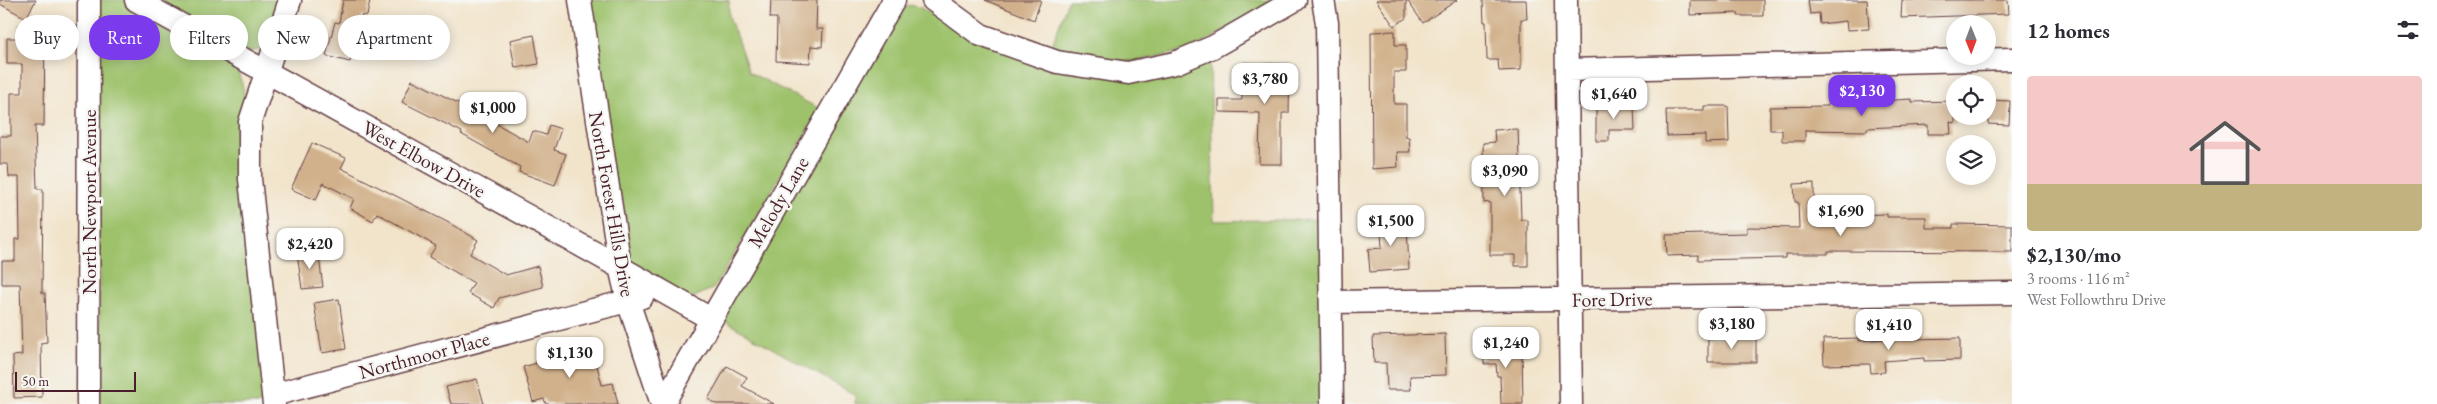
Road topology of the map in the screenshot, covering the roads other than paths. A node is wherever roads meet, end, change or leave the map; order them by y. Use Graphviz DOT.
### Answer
graph roads {
  1 [pos="89,0"];
  2 [pos="136,0"];
  3 [pos="290,0"];
  4 [pos="580,0"];
  5 [pos="894,0"];
  6 [pos="933,0"];
  7 [pos="1295,0"];
  8 [pos="1322,0"];
  9 [pos="1566,0"];
  10 [pos="2012,59"];
  11 [pos="1568,70"];
  12 [pos="265,72"];
  13 [pos="620,267"];
  14 [pos="662,291"];
  15 [pos="2012,293"];
  16 [pos="1570,299"];
  17 [pos="628,301"];
  18 [pos="1331,302"];
  19 [pos="710,319"];
  20 [pos="274,400"];
  21 [pos="88,404"];
  22 [pos="663,404"];
  23 [pos="1332,404"];
  24 [pos="1571,404"];
  1 -- 21 [label="street, North Newport Avenue"];
  2 -- 12 [label="street, West Elbow Drive"];
  3 -- 12 [label="street"];
  4 -- 13 [label="street, North Forest Hills Drive"];
  5 -- 19 [label="street, Melody Lane"];
  6 -- 7 [label="street"];
  8 -- 18 [label="street"];
  9 -- 11 [label="street"];
  10 -- 11 [label="street"];
  11 -- 16 [label="street"];
  12 -- 13 [label="street, West Elbow Drive"];
  12 -- 20 [label="street"];
  13 -- 14 [label="street, West Elbow Drive"];
  13 -- 17 [label="street, North Forest Hills Drive"];
  14 -- 17 [label="street, Northmoor Place"];
  14 -- 19 [label="street, West Elbow Drive"];
  15 -- 16 [label="street, Fore Drive"];
  16 -- 18 [label="street, Fore Drive"];
  16 -- 24 [label="street"];
  17 -- 20 [label="street, Northmoor Place"];
  17 -- 22 [label="street, North Forest Hills Drive"];
  18 -- 23 [label="street"];
  19 -- 22 [label="street, Melody Lane"];
}
